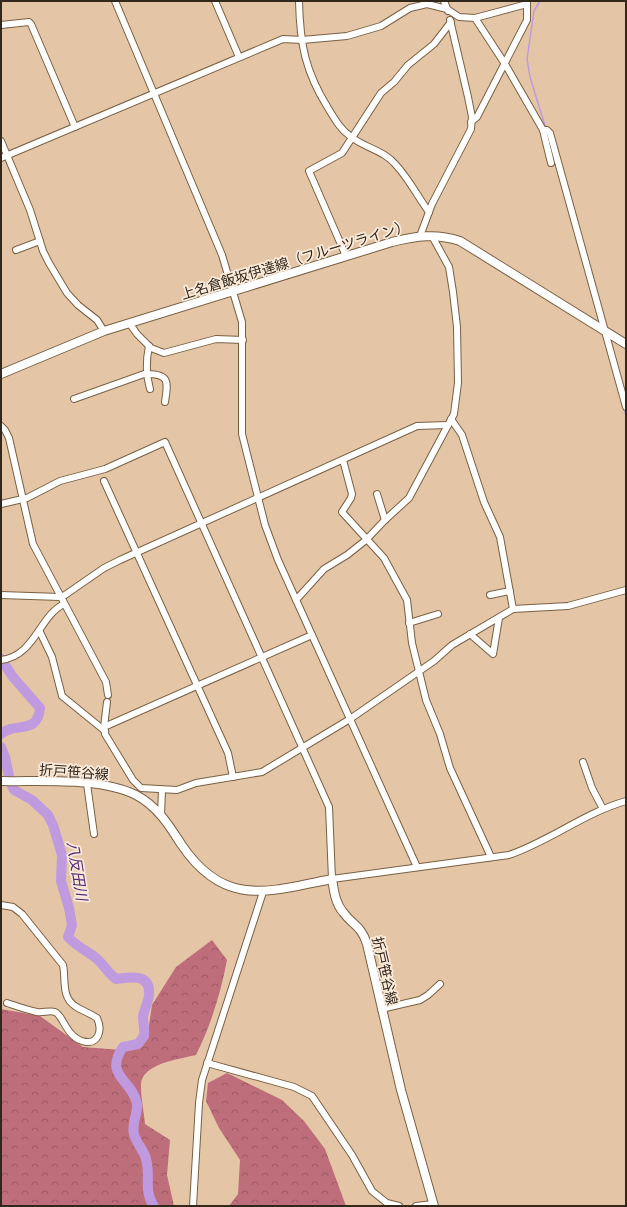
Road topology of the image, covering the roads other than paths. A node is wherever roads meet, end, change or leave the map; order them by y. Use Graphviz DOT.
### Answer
graph roads {
  1 [pos="115,1"];
  2 [pos="215,1"];
  3 [pos="299,1"];
  4 [pos="444,1"];
  5 [pos="527,2"];
  6 [pos="447,10"];
  7 [pos="475,18"];
  8 [pos="451,22"];
  9 [pos="1,25"];
  10 [pos="302,40"];
  11 [pos="239,58"];
  12 [pos="505,64"];
  13 [pos="154,93"];
  14 [pos="471,122"];
  15 [pos="75,127"];
  16 [pos="543,130"];
  17 [pos="352,138"];
  18 [pos="1,141"];
  19 [pos="4,157"];
  20 [pos="551,163"];
  21 [pos="429,212"];
  22 [pos="420,236"];
  23 [pos="432,236"];
  24 [pos="40,241"];
  25 [pos="16,250"];
  26 [pos="346,256"];
  27 [pos="234,291"];
  28 [pos="130,324"];
  29 [pos="104,330"];
  30 [pos="606,333"];
  31 [pos="243,340"];
  32 [pos="626,344"];
  33 [pos="149,346"];
  34 [pos="147,373"];
  35 [pos="1,374"];
  36 [pos="150,389"];
  37 [pos="74,399"];
  38 [pos="165,402"];
  39 [pos="626,407"];
  40 [pos="449,422"];
  41 [pos="1,426"];
  42 [pos="343,460"];
  43 [pos="104,481"];
  44 [pos="377,494"];
  45 [pos="258,498"];
  46 [pos="23,500"];
  47 [pos="1,504"];
  48 [pos="385,520"];
  49 [pos="202,523"];
  50 [pos="366,540"];
  51 [pos="138,552"];
  52 [pos="626,590"];
  53 [pos="510,591"];
  54 [pos="1,595"];
  55 [pos="490,595"];
  56 [pos="60,597"];
  57 [pos="296,600"];
  58 [pos="64,604"];
  59 [pos="513,610"];
  60 [pos="438,614"];
  61 [pos="499,618"];
  62 [pos="409,622"];
  63 [pos="40,632"];
  64 [pos="312,634"];
  65 [pos="470,634"];
  66 [pos="262,658"];
  67 [pos="4,659"];
  68 [pos="418,670"];
  69 [pos="198,686"];
  70 [pos="350,719"];
  71 [pos="105,729"];
  72 [pos="302,748"];
  73 [pos="583,762"];
  74 [pos="233,777"];
  75 [pos="1,780"];
  76 [pos="87,784"];
  77 [pos="141,788"];
  78 [pos="162,790"];
  79 [pos="134,794"];
  80 [pos="626,801"];
  81 [pos="603,809"];
  82 [pos="160,814"];
  83 [pos="94,834"];
  84 [pos="491,857"];
  85 [pos="417,867"];
  86 [pos="332,879"];
  87 [pos="263,892"];
  88 [pos="1,906"];
  89 [pos="440,984"];
  90 [pos="6,1003"];
  91 [pos="381,1009"];
  92 [pos="207,1063"];
  93 [pos="434,1205"];
  94 [pos="193,1206"];
  95 [pos="399,1206"];
  96 [pos="416,1206"];
  1 -- 13 [label="street"];
  2 -- 11 [label="street"];
  3 -- 10 [label="street"];
  4 -- 6 [label="street"];
  5 -- 7 [label="street"];
  5 -- 12 [label="street"];
  6 -- 7 [label="street"];
  6 -- 8 [label="street"];
  6 -- 10 [label="street"];
  7 -- 12 [label="street"];
  8 -- 14 [label="street"];
  8 -- 17 [label="street"];
  9 -- 15 [label="street"];
  10 -- 11 [label="street"];
  10 -- 17 [label="street"];
  11 -- 13 [label="street"];
  12 -- 14 [label="street"];
  12 -- 16 [label="street"];
  13 -- 15 [label="street"];
  13 -- 27 [label="street"];
  14 -- 21 [label="street"];
  15 -- 19 [label="street"];
  16 -- 20 [label="street"];
  16 -- 30 [label="street"];
  17 -- 21 [label="street"];
  17 -- 26 [label="street"];
  18 -- 19 [label="street"];
  19 -- 24 [label="street"];
  21 -- 22 [label="street"];
  22 -- 23 [label="main road, 上名倉飯坂伊達線（フルーツライン）"];
  22 -- 26 [label="main road, 上名倉飯坂伊達線（フルーツライン）"];
  23 -- 30 [label="main road, 上名倉飯坂伊達線（フルーツライン）"];
  23 -- 40 [label="street"];
  24 -- 25 [label="street"];
  24 -- 29 [label="street"];
  26 -- 27 [label="main road, 上名倉飯坂伊達線（フルーツライン）"];
  27 -- 28 [label="main road, 上名倉飯坂伊達線（フルーツライン）"];
  27 -- 31 [label="street"];
  28 -- 29 [label="main road, 上名倉飯坂伊達線（フルーツライン）"];
  28 -- 33 [label="street"];
  29 -- 35 [label="main road, 上名倉飯坂伊達線（フルーツライン）"];
  30 -- 32 [label="main road, 上名倉飯坂伊達線（フルーツライン）"];
  30 -- 39 [label="street"];
  31 -- 33 [label="street"];
  31 -- 45 [label="street"];
  33 -- 34 [label="street"];
  34 -- 36 [label="street"];
  34 -- 37 [label="street"];
  34 -- 38 [label="street"];
  40 -- 42 [label="street"];
  40 -- 48 [label="street"];
  40 -- 53 [label="street"];
  41 -- 46 [label="street"];
  42 -- 45 [label="street"];
  42 -- 50 [label="street"];
  43 -- 51 [label="street"];
  44 -- 48 [label="street"];
  45 -- 49 [label="street"];
  45 -- 57 [label="street"];
  46 -- 47 [label="street"];
  46 -- 49 [label="street"];
  46 -- 56 [label="street"];
  48 -- 50 [label="street"];
  49 -- 51 [label="street"];
  49 -- 66 [label="street"];
  50 -- 57 [label="street"];
  50 -- 62 [label="street"];
  51 -- 56 [label="street"];
  51 -- 69 [label="street"];
  52 -- 59 [label="street"];
  53 -- 55 [label="street"];
  53 -- 59 [label="street"];
  54 -- 56 [label="street"];
  56 -- 58 [label="street"];
  57 -- 64 [label="street"];
  58 -- 63 [label="street"];
  58 -- 71 [label="street"];
  59 -- 61 [label="street"];
  60 -- 62 [label="street"];
  61 -- 65 [label="street"];
  61 -- 65 [label="street"];
  62 -- 68 [label="street"];
  63 -- 67 [label="street"];
  63 -- 71 [label="street"];
  64 -- 66 [label="street"];
  64 -- 70 [label="street"];
  65 -- 68 [label="street"];
  66 -- 69 [label="street"];
  66 -- 72 [label="street"];
  68 -- 70 [label="street"];
  68 -- 84 [label="street"];
  69 -- 71 [label="street"];
  69 -- 74 [label="street"];
  70 -- 72 [label="street"];
  70 -- 85 [label="street"];
  71 -- 77 [label="street"];
  72 -- 74 [label="street"];
  72 -- 86 [label="street"];
  73 -- 81 [label="street"];
  74 -- 78 [label="street"];
  75 -- 76 [label="main road, 折戸笹谷線"];
  76 -- 79 [label="main road, 折戸笹谷線"];
  76 -- 83 [label="street"];
  77 -- 78 [label="street"];
  77 -- 79 [label="street"];
  78 -- 82 [label="street"];
  79 -- 82 [label="main road, 折戸笹谷線"];
  80 -- 81 [label="street"];
  81 -- 84 [label="street"];
  82 -- 87 [label="main road, 折戸笹谷線"];
  84 -- 85 [label="street"];
  85 -- 86 [label="street"];
  86 -- 87 [label="main road, 折戸笹谷線"];
  86 -- 91 [label="main road, 折戸笹谷線"];
  87 -- 92 [label="street"];
  88 -- 90 [label="street"];
  89 -- 91 [label="street"];
  91 -- 93 [label="main road, 折戸笹谷線"];
  92 -- 94 [label="street"];
  92 -- 95 [label="street"];
  93 -- 96 [label="street"];
}
